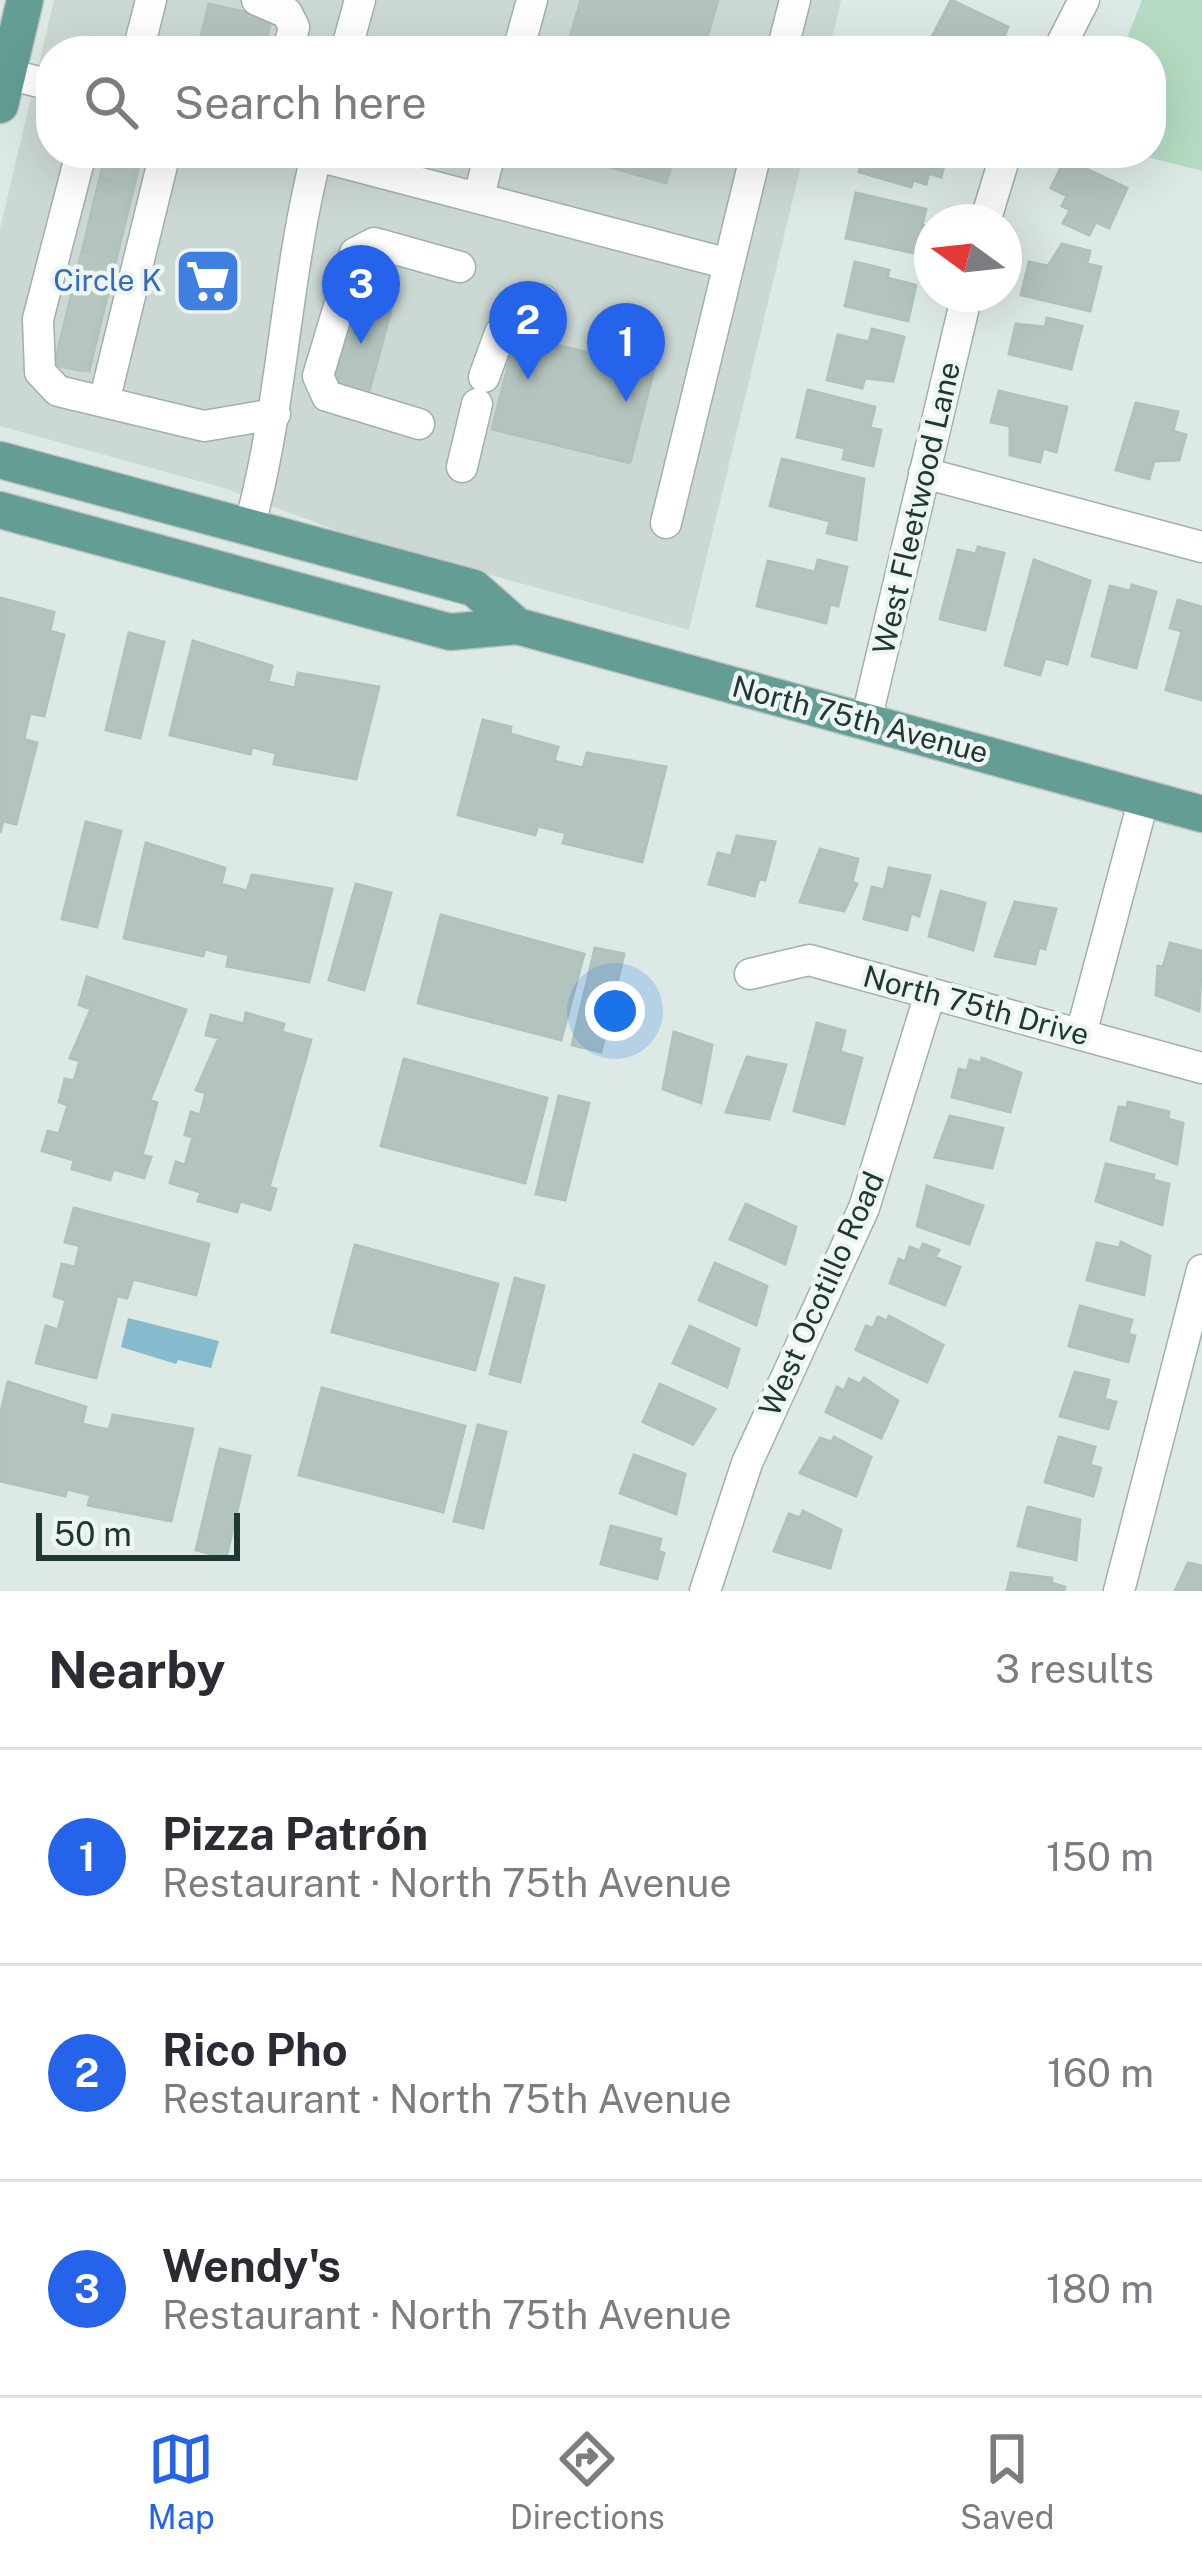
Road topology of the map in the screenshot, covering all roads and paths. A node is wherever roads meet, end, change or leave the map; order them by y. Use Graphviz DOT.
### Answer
graph roads {
  1 [pos="25,0"];
  2 [pos="151,0"];
  3 [pos="257,0"];
  4 [pos="360,0"];
  5 [pos="532,0"];
  6 [pos="795,0"];
  7 [pos="1084,0"];
  8 [pos="142,36"];
  9 [pos="292,36"];
  10 [pos="350,36"];
  11 [pos="522,36"];
  12 [pos="786,36"];
  13 [pos="1066,36"];
  14 [pos="36,87"];
  15 [pos="4,89"];
  16 [pos="87,168"];
  17 [pos="153,168"];
  18 [pos="310,168"];
  19 [pos="368,168"];
  20 [pos="486,168"];
  21 [pos="753,168"];
  22 [pos="1001,168"];
  23 [pos="479,196"];
  24 [pos="990,204"];
  25 [pos="729,263"];
  26 [pos="460,267"];
  27 [pos="543,300"];
  28 [pos="963,312"];
  29 [pos="104,402"];
  30 [pos="274,414"];
  31 [pos="419,424"];
  32 [pos="0,460"];
  33 [pos="463,466"];
  34 [pos="924,472"];
  35 [pos="0,510"];
  36 [pos="666,523"];
  37 [pos="249,528"];
  38 [pos="1202,547"];
  39 [pos="518,626"];
  40 [pos="866,722"];
  41 [pos="1144,798"];
  42 [pos="1202,814"];
  43 [pos="750,974"];
  44 [pos="930,994"];
  45 [pos="1082,1034"];
  46 [pos="1202,1068"];
  47 [pos="1202,1270"];
  48 [pos="705,1591"];
  49 [pos="1119,1591"];
  1 -- 15 [label="main road"];
  2 -- 8 [label="street"];
  3 -- 9 [label="street"];
  4 -- 10 [label="street"];
  5 -- 11 [label="street"];
  6 -- 12 [label="street"];
  7 -- 13 [label="street"];
  14 -- 15 [label="street"];
  16 -- 29 [label="street"];
  17 -- 29 [label="street"];
  18 -- 30 [label="street"];
  19 -- 23 [label="street"];
  20 -- 23 [label="street"];
  21 -- 25 [label="street"];
  22 -- 24 [label="street"];
  23 -- 25 [label="street"];
  25 -- 36 [label="street"];
  26 -- 31 [label="street"];
  27 -- 33 [label="street"];
  28 -- 34 [label="street, West Fleetwood Lane"];
  29 -- 30 [label="street"];
  30 -- 37 [label="street"];
  32 -- 37 [label="main road, North 75th Avenue"];
  34 -- 38 [label="street"];
  34 -- 40 [label="street, West Fleetwood Lane"];
  35 -- 39 [label="main road, North 75th Avenue"];
  37 -- 39 [label="main road, North 75th Avenue"];
  39 -- 40 [label="main road, North 75th Avenue"];
  40 -- 41 [label="main road, North 75th Avenue"];
  41 -- 42 [label="main road, North 75th Avenue"];
  41 -- 45 [label="street"];
  43 -- 44 [label="street, North 75th Drive"];
  44 -- 45 [label="street, North 75th Drive"];
  44 -- 48 [label="street, West Ocotillo Road"];
  45 -- 46 [label="street, North 75th Drive"];
  47 -- 49 [label="street"];
}
